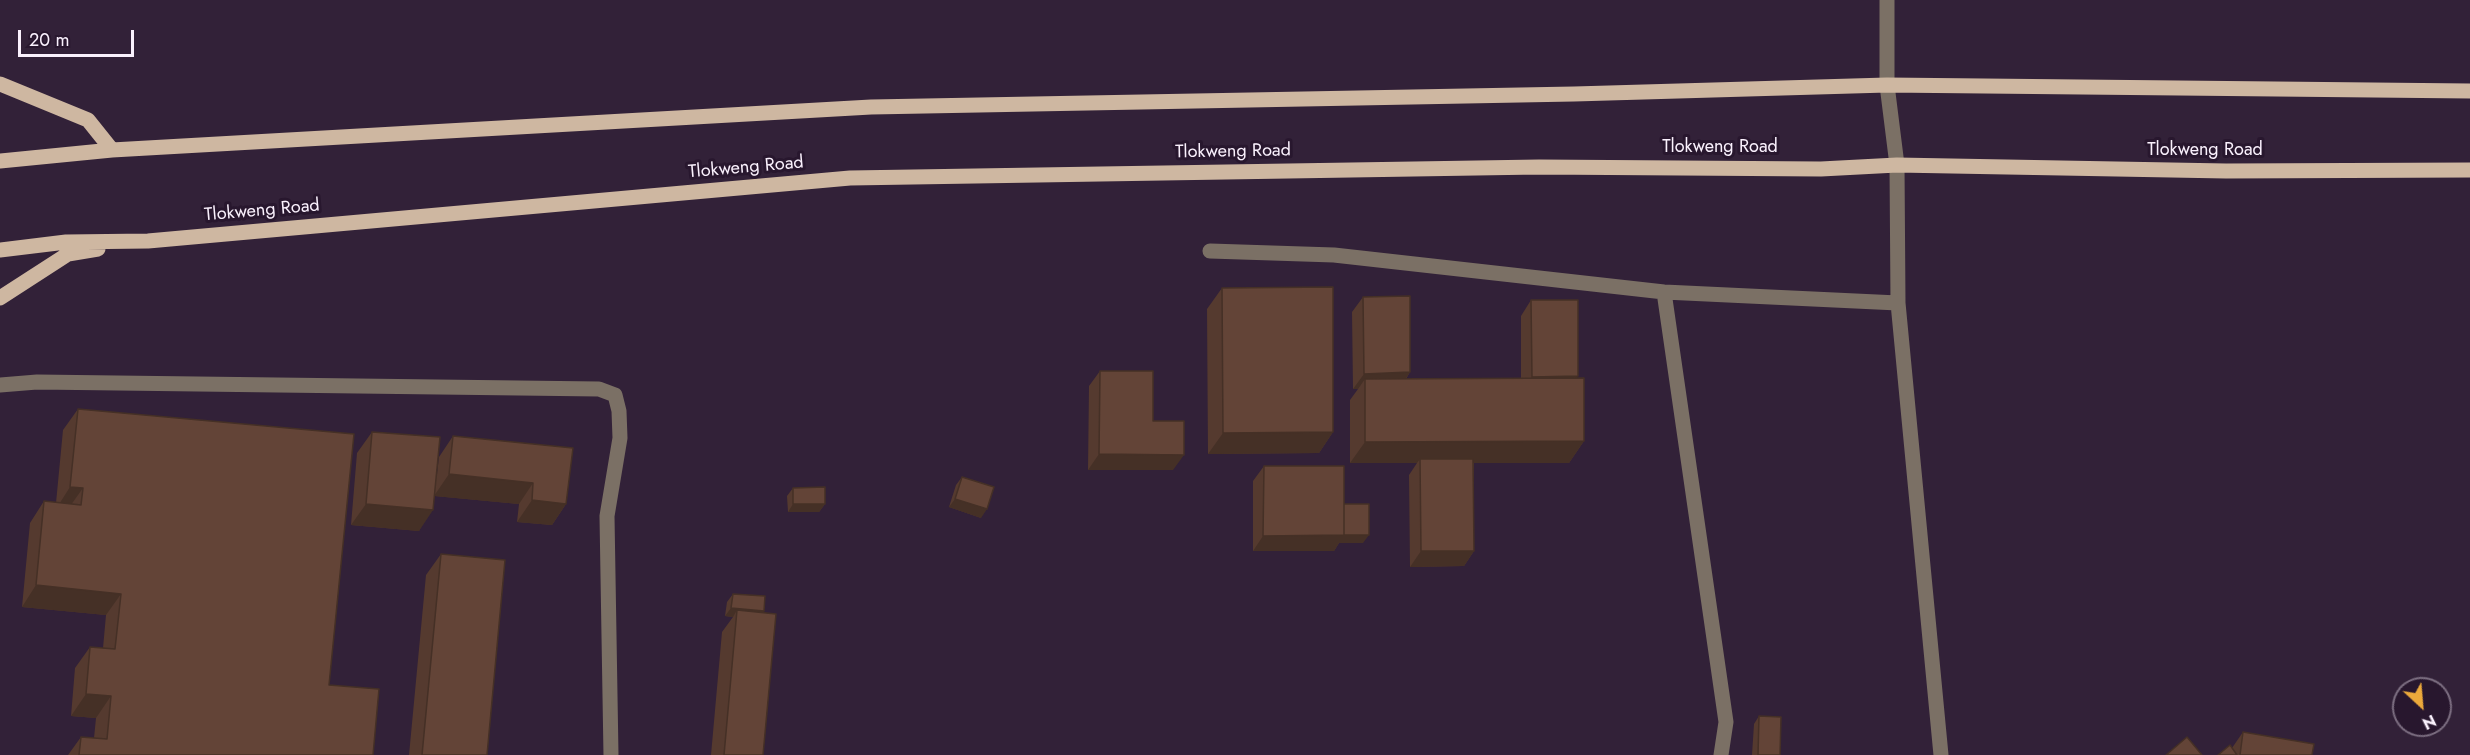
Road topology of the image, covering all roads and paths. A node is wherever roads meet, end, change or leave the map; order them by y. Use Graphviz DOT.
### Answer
graph roads {
  1 [pos="1887,0"];
  2 [pos="0,84"];
  3 [pos="1887,85"];
  4 [pos="2470,91"];
  5 [pos="112,150"];
  6 [pos="0,161"];
  7 [pos="1897,165"];
  8 [pos="2470,170"];
  9 [pos="148,241"];
  10 [pos="0,250"];
  11 [pos="1210,251"];
  12 [pos="1664,292"];
  13 [pos="0,298"];
  14 [pos="1898,303"];
  15 [pos="0,385"];
  16 [pos="610,755"];
  17 [pos="1721,755"];
  18 [pos="1941,755"];
  1 -- 3 [label="street"];
  2 -- 5 [label="main road"];
  3 -- 4 [label="main road"];
  3 -- 5 [label="main road"];
  3 -- 7 [label="street"];
  5 -- 6 [label="main road"];
  7 -- 8 [label="main road, Tlokweng Road"];
  7 -- 9 [label="main road, Tlokweng Road"];
  7 -- 14 [label="street"];
  9 -- 10 [label="main road, Tlokweng Road"];
  9 -- 13 [label="main road"];
  11 -- 12 [label="street"];
  12 -- 14 [label="street"];
  12 -- 17 [label="street"];
  14 -- 18 [label="street"];
  15 -- 16 [label="street"];
}
